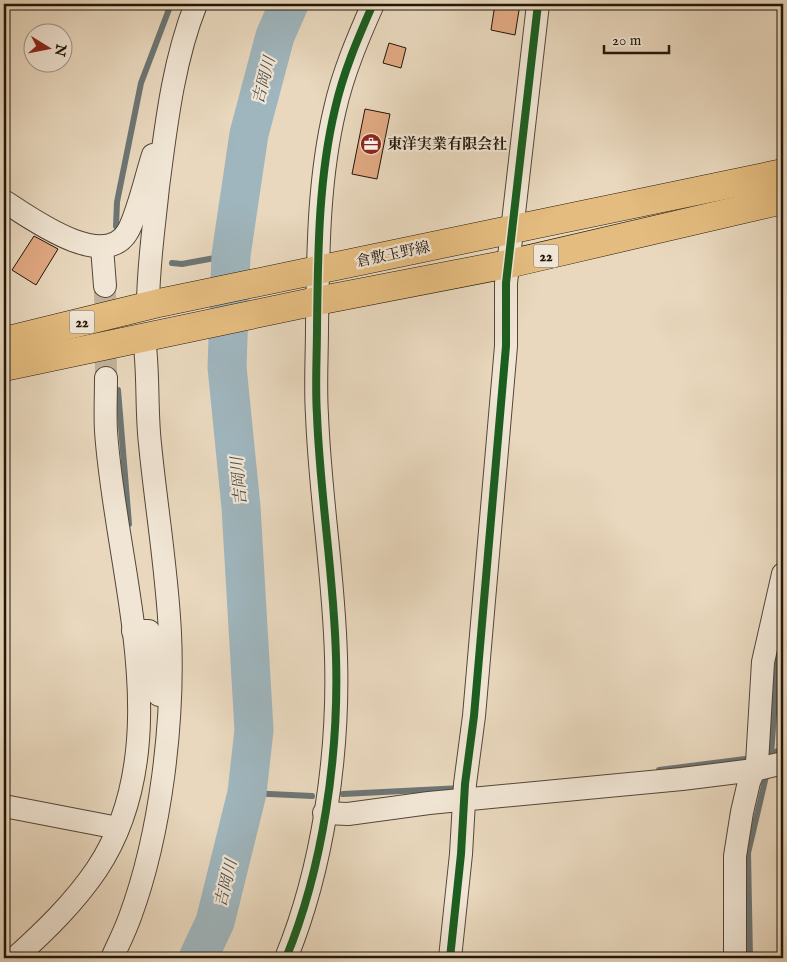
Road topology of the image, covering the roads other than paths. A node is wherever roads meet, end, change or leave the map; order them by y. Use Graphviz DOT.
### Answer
graph roads {
  1 [pos="196,4"];
  2 [pos="373,4"];
  3 [pos="538,4"];
  4 [pos="168,106"];
  5 [pos="783,173"];
  6 [pos="783,200"];
  7 [pos="4,201"];
  8 [pos="512,228"];
  9 [pos="102,247"];
  10 [pos="508,264"];
  11 [pos="312,270"];
  12 [pos="105,286"];
  13 [pos="311,302"];
  14 [pos="154,304"];
  15 [pos="152,337"];
  16 [pos="4,341"];
  17 [pos="4,367"];
  18 [pos="106,378"];
  19 [pos="783,574"];
  20 [pos="133,631"];
  21 [pos="170,709"];
  22 [pos="766,763"];
  23 [pos="465,792"];
  24 [pos="4,806"];
  25 [pos="324,813"];
  26 [pos="118,828"];
  27 [pos="15,958"];
  28 [pos="112,958"];
  29 [pos="286,958"];
  30 [pos="450,958"];
  31 [pos="735,958"];
  1 -- 4 [label="street"];
  2 -- 11 [label="street"];
  3 -- 8 [label="street"];
  4 -- 9 [label="street"];
  4 -- 14 [label="street"];
  5 -- 8 [label="main road, 倉敷玉野線 / 22"];
  6 -- 10 [label="main road, 倉敷玉野線 / 22"];
  7 -- 9 [label="street"];
  8 -- 10 [label="street"];
  8 -- 11 [label="main road, 倉敷玉野線 / 22"];
  9 -- 12 [label="street"];
  10 -- 13 [label="main road, 倉敷玉野線 / 22"];
  10 -- 23 [label="street"];
  11 -- 13 [label="street"];
  11 -- 14 [label="main road, 倉敷玉野線 / 22"];
  13 -- 15 [label="main road, 倉敷玉野線 / 22"];
  13 -- 25 [label="street"];
  14 -- 16 [label="main road, 倉敷玉野線 / 22"];
  15 -- 17 [label="main road, 倉敷玉野線 / 22"];
  15 -- 21 [label="street"];
  18 -- 20 [label="street"];
  19 -- 22 [label="street"];
  20 -- 21 [label="street"];
  20 -- 26 [label="street"];
  21 -- 28 [label="street"];
  22 -- 23 [label="street"];
  22 -- 31 [label="street"];
  23 -- 25 [label="street"];
  23 -- 30 [label="street"];
  24 -- 26 [label="street"];
  25 -- 29 [label="street"];
  26 -- 27 [label="street"];
}
